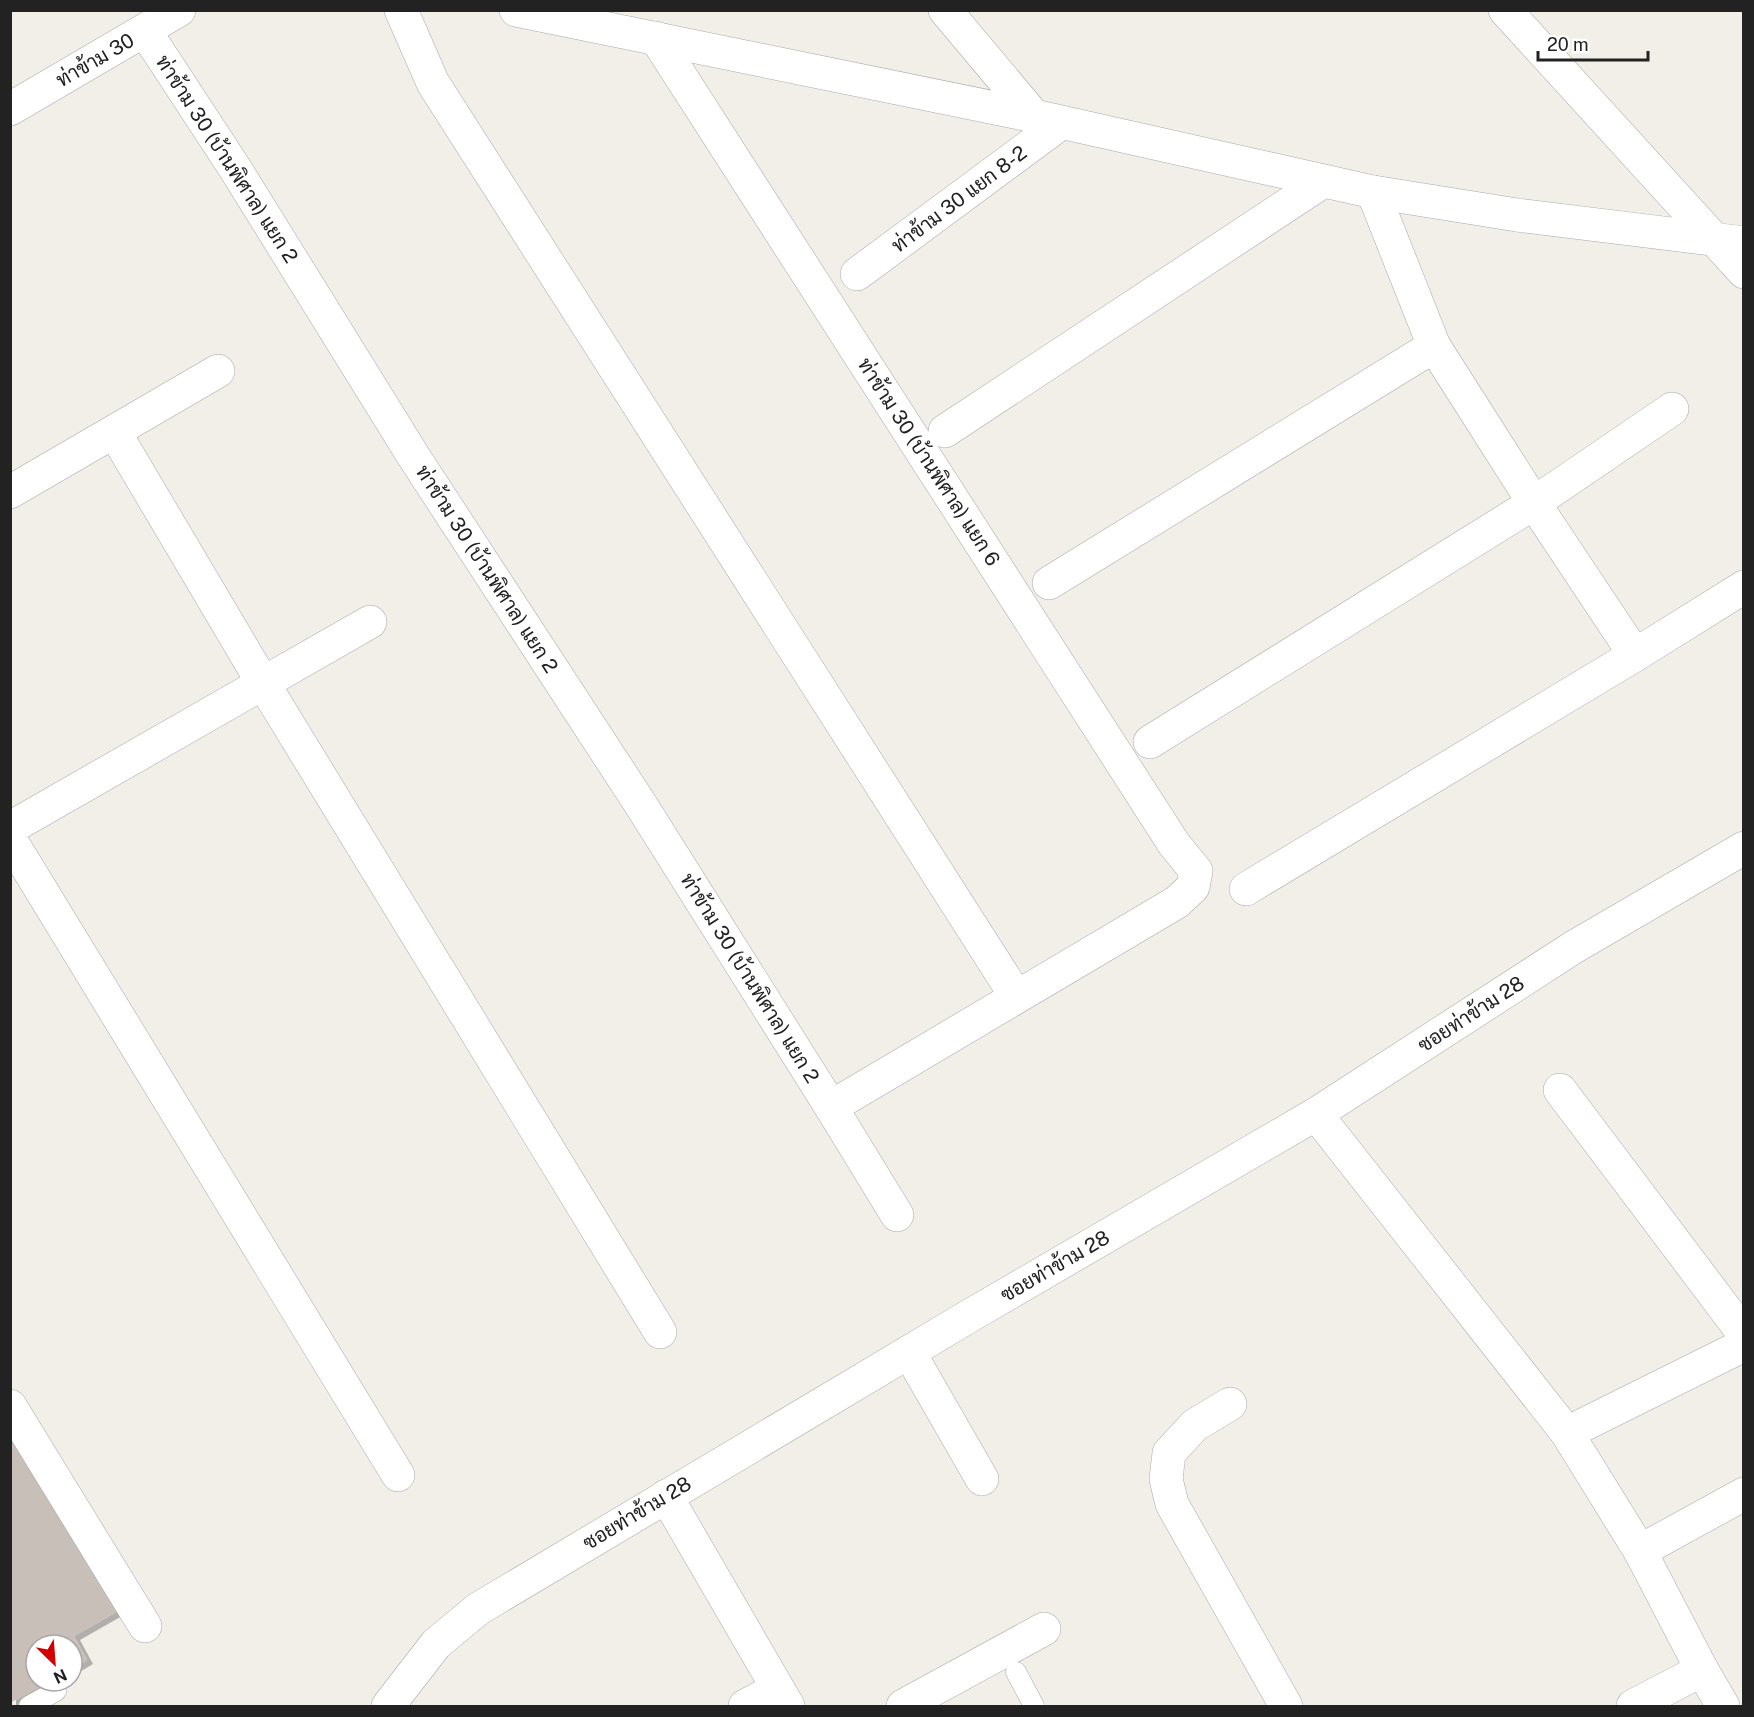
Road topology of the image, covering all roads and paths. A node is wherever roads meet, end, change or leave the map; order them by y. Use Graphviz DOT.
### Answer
graph roads {
  1 [pos="179,10"];
  2 [pos="401,10"];
  3 [pos="516,10"];
  4 [pos="945,10"];
  5 [pos="1512,13"];
  6 [pos="644,28"];
  7 [pos="145,31"];
  8 [pos="10,109"];
  9 [pos="1048,120"];
  10 [pos="1322,182"];
  11 [pos="1373,192"];
  12 [pos="1728,240"];
  13 [pos="1743,272"];
  14 [pos="857,274"];
  15 [pos="1434,346"];
  16 [pos="218,372"];
  17 [pos="1672,410"];
  18 [pos="945,431"];
  19 [pos="115,432"];
  20 [pos="10,492"];
  21 [pos="1534,503"];
  22 [pos="1049,583"];
  23 [pos="1743,587"];
  24 [pos="370,622"];
  25 [pos="1635,655"];
  26 [pos="263,683"];
  27 [pos="1150,742"];
  28 [pos="10,828"];
  29 [pos="10,839"];
  30 [pos="1743,848"];
  31 [pos="1246,889"];
  32 [pos="1016,996"];
  33 [pos="1560,1090"];
  34 [pos="831,1107"];
  35 [pos="1316,1114"];
  36 [pos="897,1215"];
  37 [pos="660,1332"];
  38 [pos="1743,1334"];
  39 [pos="1743,1345"];
  40 [pos="909,1352"];
  41 [pos="1230,1404"];
  42 [pos="10,1406"];
  43 [pos="1567,1433"];
  44 [pos="398,1475"];
  45 [pos="982,1479"];
  46 [pos="1743,1494"];
  47 [pos="666,1496"];
  48 [pos="1640,1551"];
  49 [pos="145,1626"];
  50 [pos="1044,1629"];
  51 [pos="1702,1670"];
  52 [pos="1016,1672"];
  53 [pos="53,1693"];
  54 [pos="782,1698"];
  55 [pos="29,1707"];
  56 [pos="388,1707"];
  57 [pos="746,1707"];
  58 [pos="903,1707"];
  59 [pos="1034,1707"];
  60 [pos="1286,1707"];
  61 [pos="1633,1707"];
  62 [pos="1723,1707"];
  1 -- 7 [label="street, ท่าข้าม 30"];
  2 -- 32 [label="street"];
  3 -- 6 [label="street"];
  4 -- 9 [label="street"];
  5 -- 12 [label="street"];
  6 -- 9 [label="street"];
  6 -- 32 [label="street, ท่าข้าม 30 (บ้านพิศาล) แยก 6"];
  7 -- 8 [label="street, ท่าข้าม 30"];
  7 -- 34 [label="street, ท่าข้าม 30 (บ้านพิศาล) แยก 2"];
  9 -- 10 [label="street"];
  9 -- 14 [label="street, ท่าข้าม 30 แยก 8-2"];
  10 -- 11 [label="street"];
  10 -- 18 [label="street"];
  11 -- 12 [label="street"];
  11 -- 15 [label="street"];
  12 -- 13 [label="street"];
  15 -- 21 [label="street"];
  15 -- 22 [label="street"];
  16 -- 19 [label="street"];
  17 -- 21 [label="street"];
  19 -- 20 [label="street"];
  19 -- 26 [label="street"];
  21 -- 25 [label="street"];
  21 -- 27 [label="street"];
  23 -- 25 [label="street"];
  24 -- 26 [label="street"];
  25 -- 31 [label="street"];
  26 -- 28 [label="street"];
  26 -- 37 [label="street"];
  29 -- 44 [label="street"];
  30 -- 35 [label="street, ซอยท่าข้าม 28"];
  32 -- 34 [label="street"];
  33 -- 38 [label="street"];
  34 -- 36 [label="street, ท่าข้าม 30 (บ้านพิศาล) แยก 2"];
  35 -- 40 [label="street, ซอยท่าข้าม 28"];
  35 -- 43 [label="street"];
  39 -- 43 [label="street"];
  40 -- 45 [label="street"];
  40 -- 47 [label="street, ซอยท่าข้าม 28"];
  41 -- 60 [label="street"];
  42 -- 49 [label="street"];
  43 -- 48 [label="street"];
  46 -- 48 [label="street"];
  47 -- 54 [label="street"];
  47 -- 56 [label="street, ซอยท่าข้าม 28"];
  48 -- 51 [label="street"];
  50 -- 58 [label="street"];
  51 -- 61 [label="street"];
  51 -- 62 [label="street"];
  52 -- 59 [label="lane"];
  53 -- 55 [label="lane"];
  54 -- 57 [label="street"];
}
